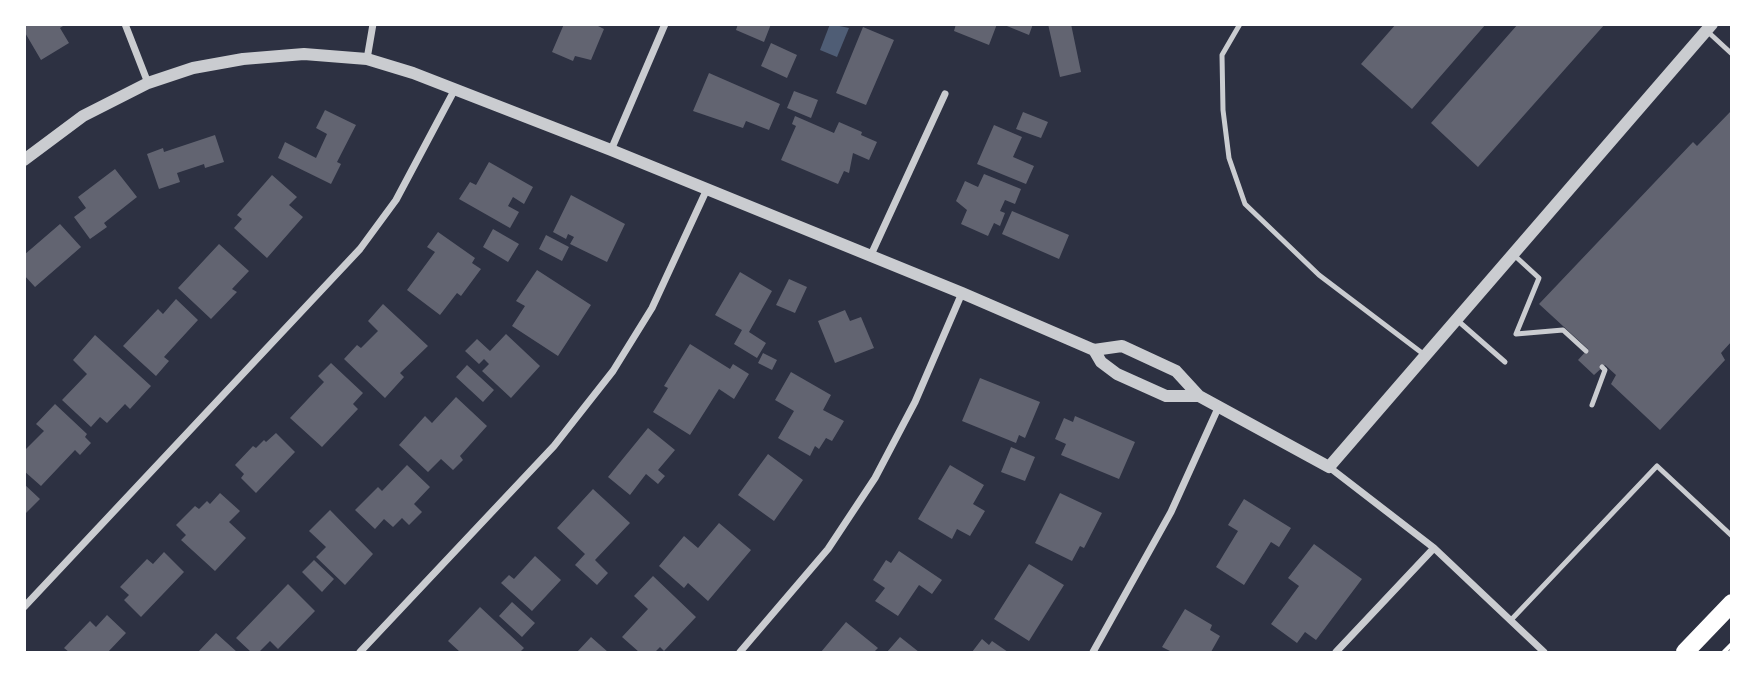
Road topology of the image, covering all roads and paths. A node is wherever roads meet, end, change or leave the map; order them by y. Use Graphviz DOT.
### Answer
graph roads {
  1 [pos="125,24"];
  2 [pos="373,24"];
  3 [pos="665,24"];
  4 [pos="1240,24"];
  5 [pos="1709,28"];
  6 [pos="1731,54"];
  7 [pos="367,59"];
  8 [pos="148,82"];
  9 [pos="455,89"];
  10 [pos="945,94"];
  11 [pos="611,150"];
  12 [pos="24,160"];
  13 [pos="706,189"];
  14 [pos="1514,255"];
  15 [pos="870,257"];
  16 [pos="962,293"];
  17 [pos="1457,320"];
  18 [pos="1094,350"];
  19 [pos="1586,351"];
  20 [pos="1426,356"];
  21 [pos="1504,362"];
  22 [pos="1602,367"];
  23 [pos="1199,396"];
  24 [pos="1219,405"];
  25 [pos="1592,405"];
  26 [pos="1329,467"];
  27 [pos="1731,536"];
  28 [pos="1434,548"];
  29 [pos="1731,603"];
  30 [pos="24,607"];
  31 [pos="1511,620"];
  32 [pos="1731,644"];
  33 [pos="360,653"];
  34 [pos="740,653"];
  35 [pos="1093,653"];
  36 [pos="1336,653"];
  37 [pos="1544,653"];
  38 [pos="1685,653"];
  39 [pos="1724,653"];
  1 -- 8 [label="street"];
  2 -- 7 [label="street"];
  3 -- 11 [label="street"];
  4 -- 20 [label="lane"];
  5 -- 6 [label="lane"];
  5 -- 14 [label="street"];
  7 -- 8 [label="street"];
  7 -- 9 [label="street"];
  8 -- 12 [label="street"];
  9 -- 11 [label="street"];
  9 -- 30 [label="street"];
  10 -- 15 [label="street"];
  11 -- 13 [label="street"];
  13 -- 15 [label="street"];
  13 -- 33 [label="street"];
  14 -- 17 [label="street"];
  14 -- 19 [label="lane"];
  15 -- 16 [label="street"];
  16 -- 18 [label="street"];
  16 -- 34 [label="street"];
  17 -- 20 [label="street"];
  17 -- 21 [label="lane"];
  18 -- 23 [label="street"];
  18 -- 23 [label="street"];
  20 -- 26 [label="street"];
  22 -- 25 [label="lane"];
  23 -- 24 [label="street"];
  24 -- 26 [label="street"];
  24 -- 35 [label="street"];
  26 -- 28 [label="street"];
  27 -- 31 [label="lane"];
  28 -- 31 [label="street"];
  28 -- 36 [label="street"];
  29 -- 38 [label="main road"];
  31 -- 37 [label="street"];
  32 -- 39 [label="path"];
}
